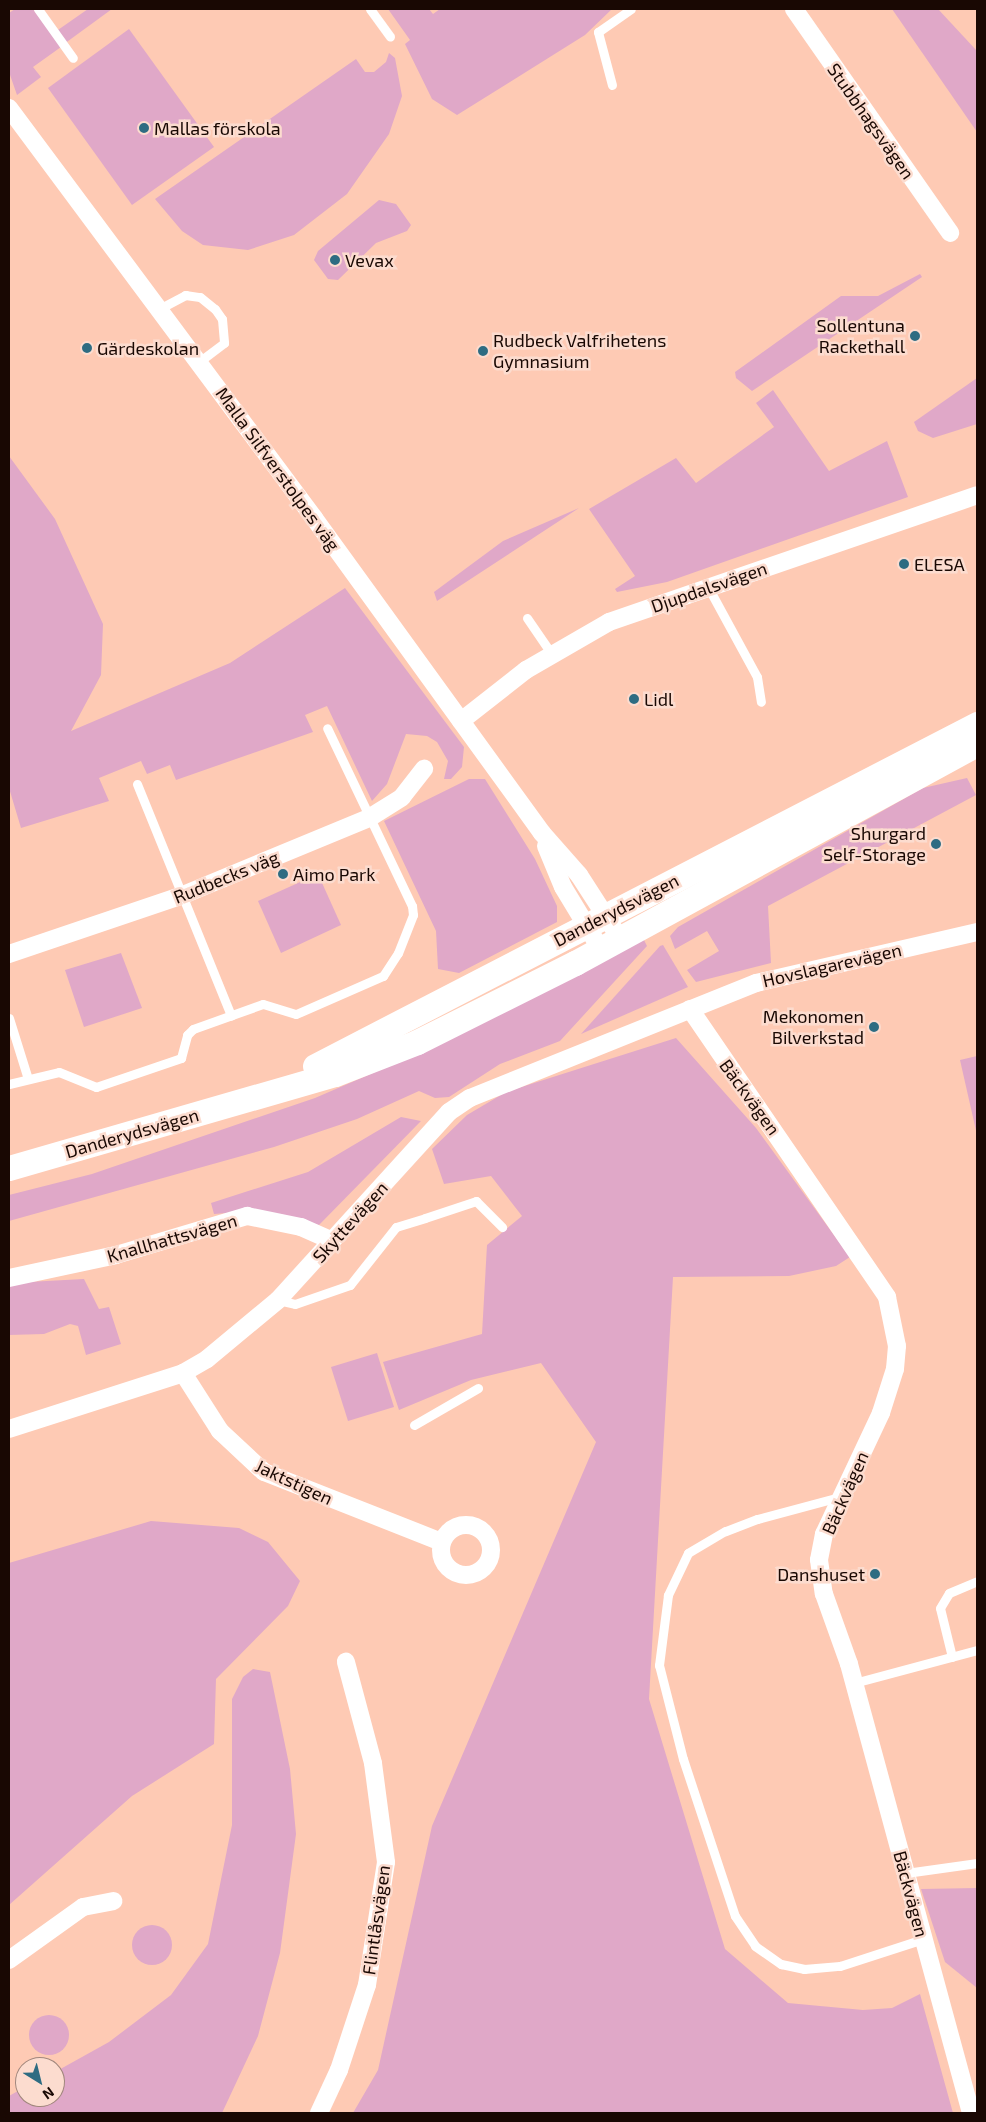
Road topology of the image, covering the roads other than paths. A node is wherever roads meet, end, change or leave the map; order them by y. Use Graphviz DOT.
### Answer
graph roads {
  1 [pos="38,9"];
  2 [pos="370,9"];
  3 [pos="631,9"];
  4 [pos="794,9"];
  5 [pos="390,37"];
  6 [pos="73,58"];
  7 [pos="612,86"];
  8 [pos="9,108"];
  9 [pos="950,233"];
  10 [pos="159,309"];
  11 [pos="199,362"];
  12 [pos="977,495"];
  13 [pos="708,587"];
  14 [pos="527,618"];
  15 [pos="552,653"];
  16 [pos="761,702"];
  17 [pos="461,721"];
  18 [pos="977,724"];
  19 [pos="327,728"];
  20 [pos="977,744"];
  21 [pos="424,769"];
  22 [pos="136,784"];
  23 [pos="368,818"];
  24 [pos="183,896"];
  25 [pos="596,920"];
  26 [pos="977,932"];
  27 [pos="610,943"];
  28 [pos="9,954"];
  29 [pos="690,1008"];
  30 [pos="230,1016"];
  31 [pos="9,1018"];
  32 [pos="28,1079"];
  33 [pos="9,1084"];
  34 [pos="255,1097"];
  35 [pos="9,1168"];
  36 [pos="502,1227"];
  37 [pos="332,1242"];
  38 [pos="9,1278"];
  39 [pos="278,1300"];
  40 [pos="183,1373"];
  41 [pos="478,1388"];
  42 [pos="414,1425"];
  43 [pos="9,1429"];
  44 [pos="843,1496"];
  45 [pos="442,1542"];
  46 [pos="977,1581"];
  47 [pos="977,1650"];
  48 [pos="952,1657"];
  49 [pos="346,1662"];
  50 [pos="854,1683"];
  51 [pos="977,1863"];
  52 [pos="906,1873"];
  53 [pos="113,1901"];
  54 [pos="924,1939"];
  55 [pos="9,1960"];
  56 [pos="319,2113"];
  57 [pos="971,2113"];
  1 -- 6 [label="lane"];
  2 -- 5 [label="lane"];
  3 -- 7 [label="lane"];
  4 -- 9 [label="street, Stubbhagsvägen"];
  8 -- 10 [label="street, Malla Silfverstolpes väg"];
  10 -- 11 [label="street, Malla Silfverstolpes väg"];
  10 -- 11 [label="lane"];
  11 -- 17 [label="street, Malla Silfverstolpes väg"];
  12 -- 13 [label="street, Djupdalsvägen"];
  13 -- 15 [label="street, Djupdalsvägen"];
  13 -- 16 [label="lane"];
  14 -- 15 [label="lane"];
  15 -- 17 [label="street, Djupdalsvägen"];
  17 -- 25 [label="street, Malla Silfverstolpes väg"];
  18 -- 25 [label="main road, Danderydsvägen"];
  19 -- 23 [label="lane"];
  20 -- 27 [label="main road, Danderydsvägen"];
  21 -- 23 [label="street, Rudbecks väg"];
  22 -- 24 [label="lane"];
  23 -- 24 [label="street, Rudbecks väg"];
  23 -- 30 [label="lane"];
  24 -- 28 [label="street, Rudbecks väg"];
  24 -- 30 [label="lane"];
  25 -- 27 [label="street, Malla Silfverstolpes väg"];
  25 -- 34 [label="main road, Danderydsvägen"];
  26 -- 29 [label="street, Hovslagarevägen"];
  27 -- 34 [label="main road, Danderydsvägen"];
  29 -- 37 [label="street, Skyttevägen"];
  29 -- 44 [label="street, Bäckvägen"];
  30 -- 32 [label="lane"];
  31 -- 32 [label="lane"];
  32 -- 33 [label="lane"];
  34 -- 35 [label="main road, Danderydsvägen"];
  36 -- 39 [label="lane"];
  37 -- 38 [label="street, Knallhattsvägen"];
  37 -- 39 [label="street, Skyttevägen"];
  39 -- 40 [label="street, Skyttevägen"];
  40 -- 43 [label="street, Skyttevägen"];
  40 -- 45 [label="street, Jaktstigen"];
  41 -- 42 [label="lane"];
  44 -- 50 [label="street, Bäckvägen"];
  44 -- 54 [label="lane"];
  46 -- 48 [label="lane"];
  47 -- 48 [label="lane"];
  48 -- 50 [label="lane"];
  49 -- 56 [label="street, Flintlåsvägen"];
  50 -- 52 [label="street, Bäckvägen"];
  51 -- 52 [label="lane"];
  52 -- 54 [label="street, Bäckvägen"];
  53 -- 55 [label="street"];
  54 -- 57 [label="street, Bäckvägen"];
}
